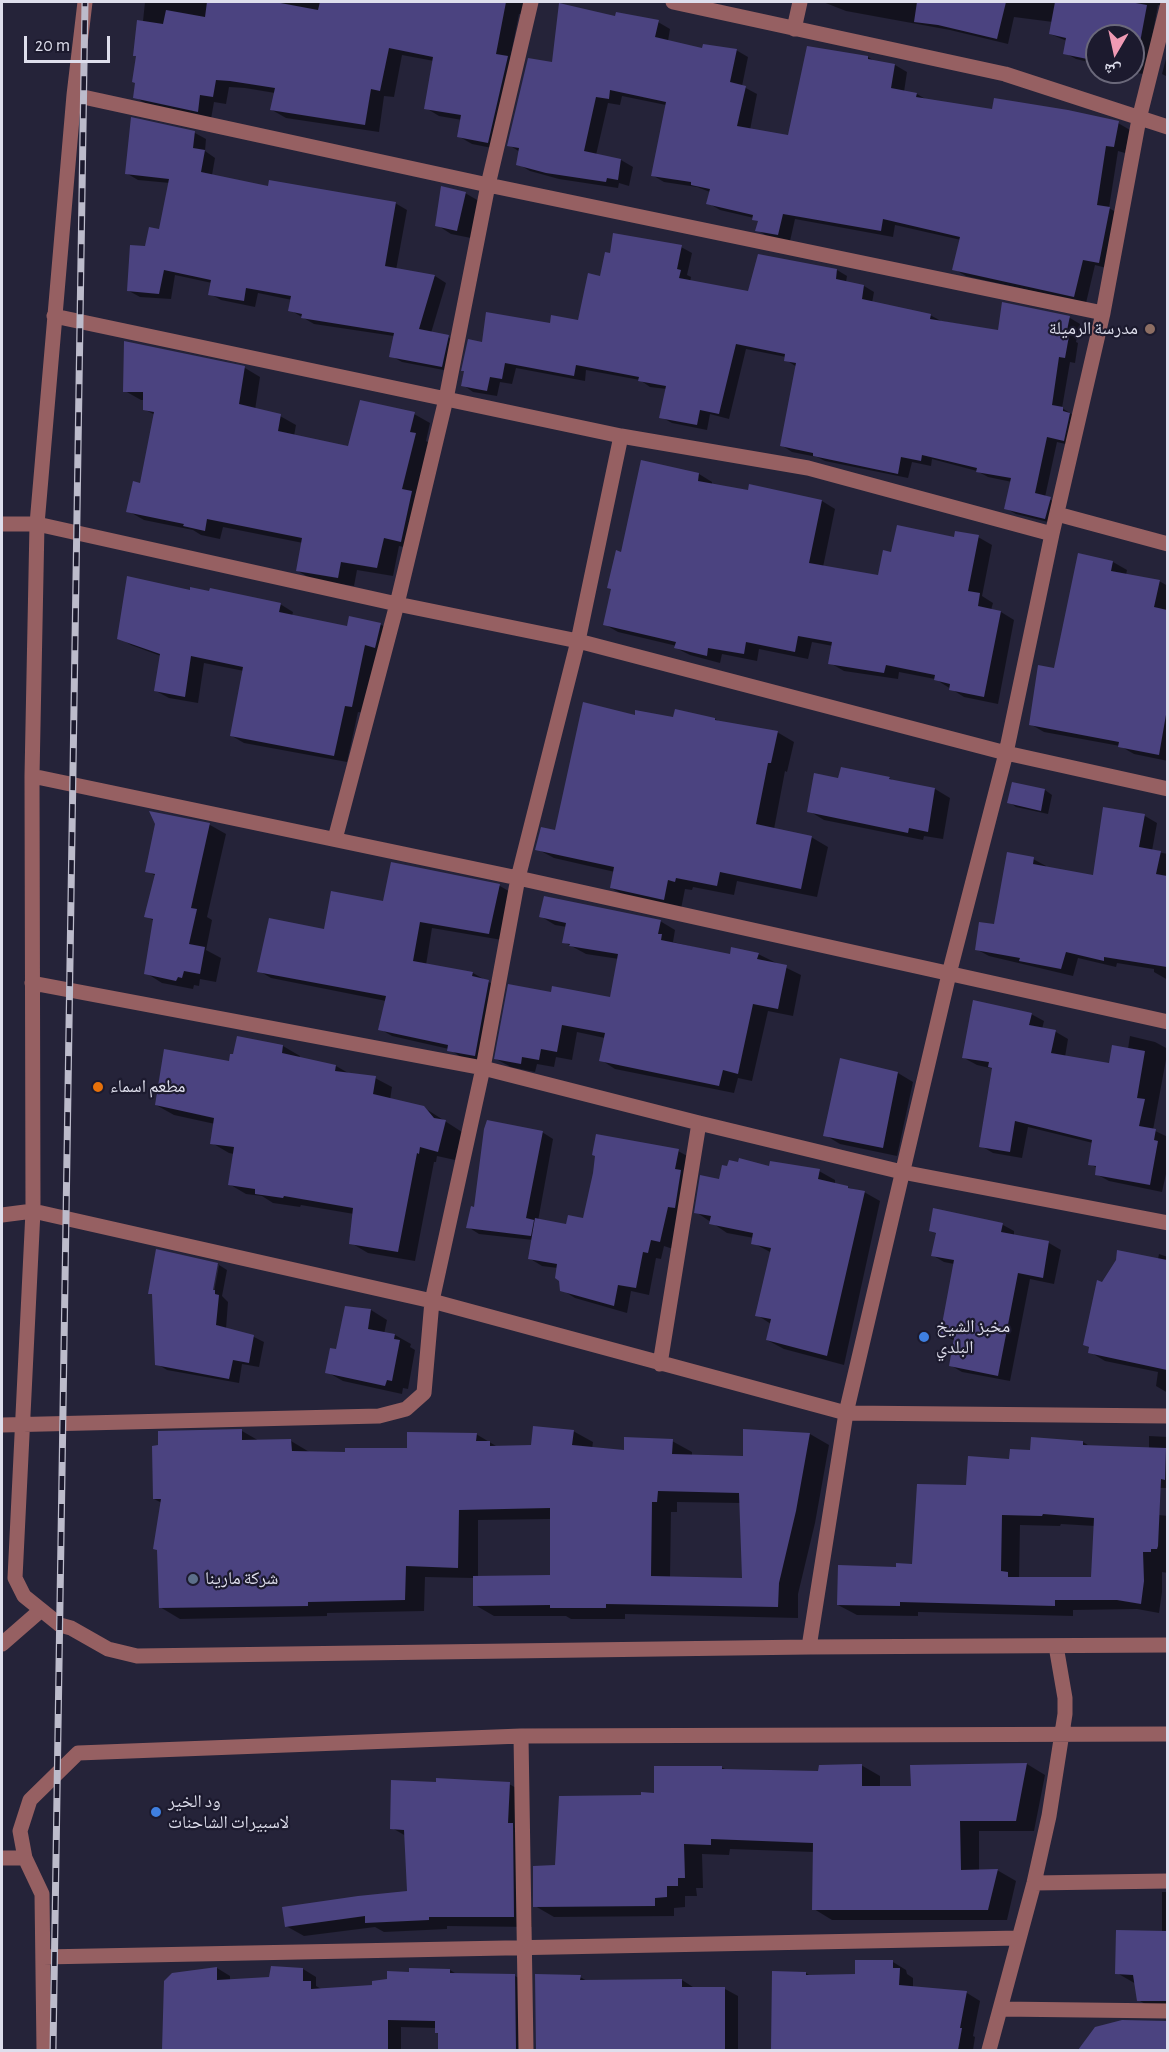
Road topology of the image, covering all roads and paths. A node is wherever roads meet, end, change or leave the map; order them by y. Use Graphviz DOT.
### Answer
graph roads {
  1 [pos="86,2"];
  2 [pos="531,2"];
  3 [pos="674,2"];
  4 [pos="800,2"];
  5 [pos="1167,3"];
  6 [pos="794,29"];
  7 [pos="74,96"];
  8 [pos="1139,119"];
  9 [pos="1167,127"];
  10 [pos="488,185"];
  11 [pos="1103,313"];
  12 [pos="54,316"];
  13 [pos="446,399"];
  14 [pos="621,436"];
  15 [pos="1058,514"];
  16 [pos="2,524"];
  17 [pos="37,524"];
  18 [pos="1052,534"];
  19 [pos="1167,544"];
  20 [pos="397,604"];
  21 [pos="578,641"];
  22 [pos="1006,753"];
  23 [pos="32,776"];
  24 [pos="1167,789"];
  25 [pos="335,839"];
  26 [pos="518,878"];
  27 [pos="949,974"];
  28 [pos="32,982"];
  29 [pos="1167,1022"];
  30 [pos="483,1068"];
  31 [pos="699,1123"];
  32 [pos="902,1172"];
  33 [pos="33,1211"];
  34 [pos="2,1215"];
  35 [pos="1167,1223"];
  36 [pos="432,1301"];
  37 [pos="660,1364"];
  38 [pos="846,1413"];
  39 [pos="1167,1416"];
  40 [pos="2,1425"];
  41 [pos="23,1425"];
  42 [pos="41,1610"];
  43 [pos="2,1644"];
  44 [pos="1167,1645"];
  45 [pos="1056,1646"];
  46 [pos="808,1647"];
  47 [pos="1063,1733"];
  48 [pos="1167,1734"];
  49 [pos="521,1736"];
  50 [pos="2,1858"];
  51 [pos="25,1858"];
  52 [pos="1167,1881"];
  53 [pos="1034,1883"];
  54 [pos="1019,1938"];
  55 [pos="524,1947"];
  56 [pos="43,1957"];
  57 [pos="1000,2009"];
  58 [pos="1167,2011"];
  59 [pos="44,2050"];
  60 [pos="526,2050"];
  61 [pos="989,2050"];
  1 -- 7 [label="street"];
  2 -- 10 [label="street"];
  3 -- 6 [label="street"];
  4 -- 6 [label="street"];
  5 -- 8 [label="street"];
  6 -- 8 [label="street"];
  7 -- 10 [label="street"];
  7 -- 12 [label="street"];
  8 -- 9 [label="street"];
  8 -- 11 [label="street"];
  10 -- 11 [label="street"];
  10 -- 13 [label="street"];
  11 -- 15 [label="street"];
  12 -- 13 [label="street"];
  12 -- 17 [label="street"];
  13 -- 14 [label="street"];
  13 -- 20 [label="street"];
  14 -- 18 [label="street"];
  14 -- 21 [label="street"];
  15 -- 18 [label="street"];
  15 -- 19 [label="street"];
  16 -- 17 [label="street"];
  17 -- 20 [label="street"];
  17 -- 23 [label="street"];
  18 -- 22 [label="street"];
  20 -- 21 [label="street"];
  20 -- 25 [label="street"];
  21 -- 22 [label="street"];
  21 -- 26 [label="street"];
  22 -- 24 [label="street"];
  22 -- 27 [label="street"];
  23 -- 25 [label="street"];
  23 -- 28 [label="street"];
  25 -- 26 [label="street"];
  26 -- 27 [label="street"];
  26 -- 30 [label="street"];
  27 -- 29 [label="street"];
  27 -- 32 [label="street"];
  28 -- 30 [label="street"];
  28 -- 33 [label="street"];
  30 -- 31 [label="street"];
  30 -- 36 [label="street"];
  31 -- 32 [label="street"];
  31 -- 37 [label="street"];
  32 -- 35 [label="street"];
  32 -- 38 [label="street"];
  33 -- 34 [label="street"];
  33 -- 36 [label="street"];
  33 -- 41 [label="street"];
  36 -- 37 [label="street"];
  36 -- 41 [label="street"];
  37 -- 38 [label="street"];
  38 -- 39 [label="street"];
  38 -- 46 [label="street"];
  40 -- 41 [label="street"];
  41 -- 42 [label="street"];
  42 -- 43 [label="street"];
  42 -- 46 [label="street"];
  44 -- 45 [label="street"];
  45 -- 46 [label="street"];
  45 -- 47 [label="street"];
  47 -- 48 [label="street"];
  47 -- 49 [label="street"];
  47 -- 53 [label="street"];
  49 -- 51 [label="street"];
  49 -- 55 [label="street"];
  50 -- 51 [label="street"];
  51 -- 56 [label="street"];
  52 -- 53 [label="street"];
  53 -- 54 [label="street"];
  54 -- 55 [label="street"];
  54 -- 57 [label="street"];
  55 -- 56 [label="street"];
  55 -- 60 [label="street"];
  56 -- 59 [label="street"];
  57 -- 58 [label="street"];
  57 -- 61 [label="street"];
}
